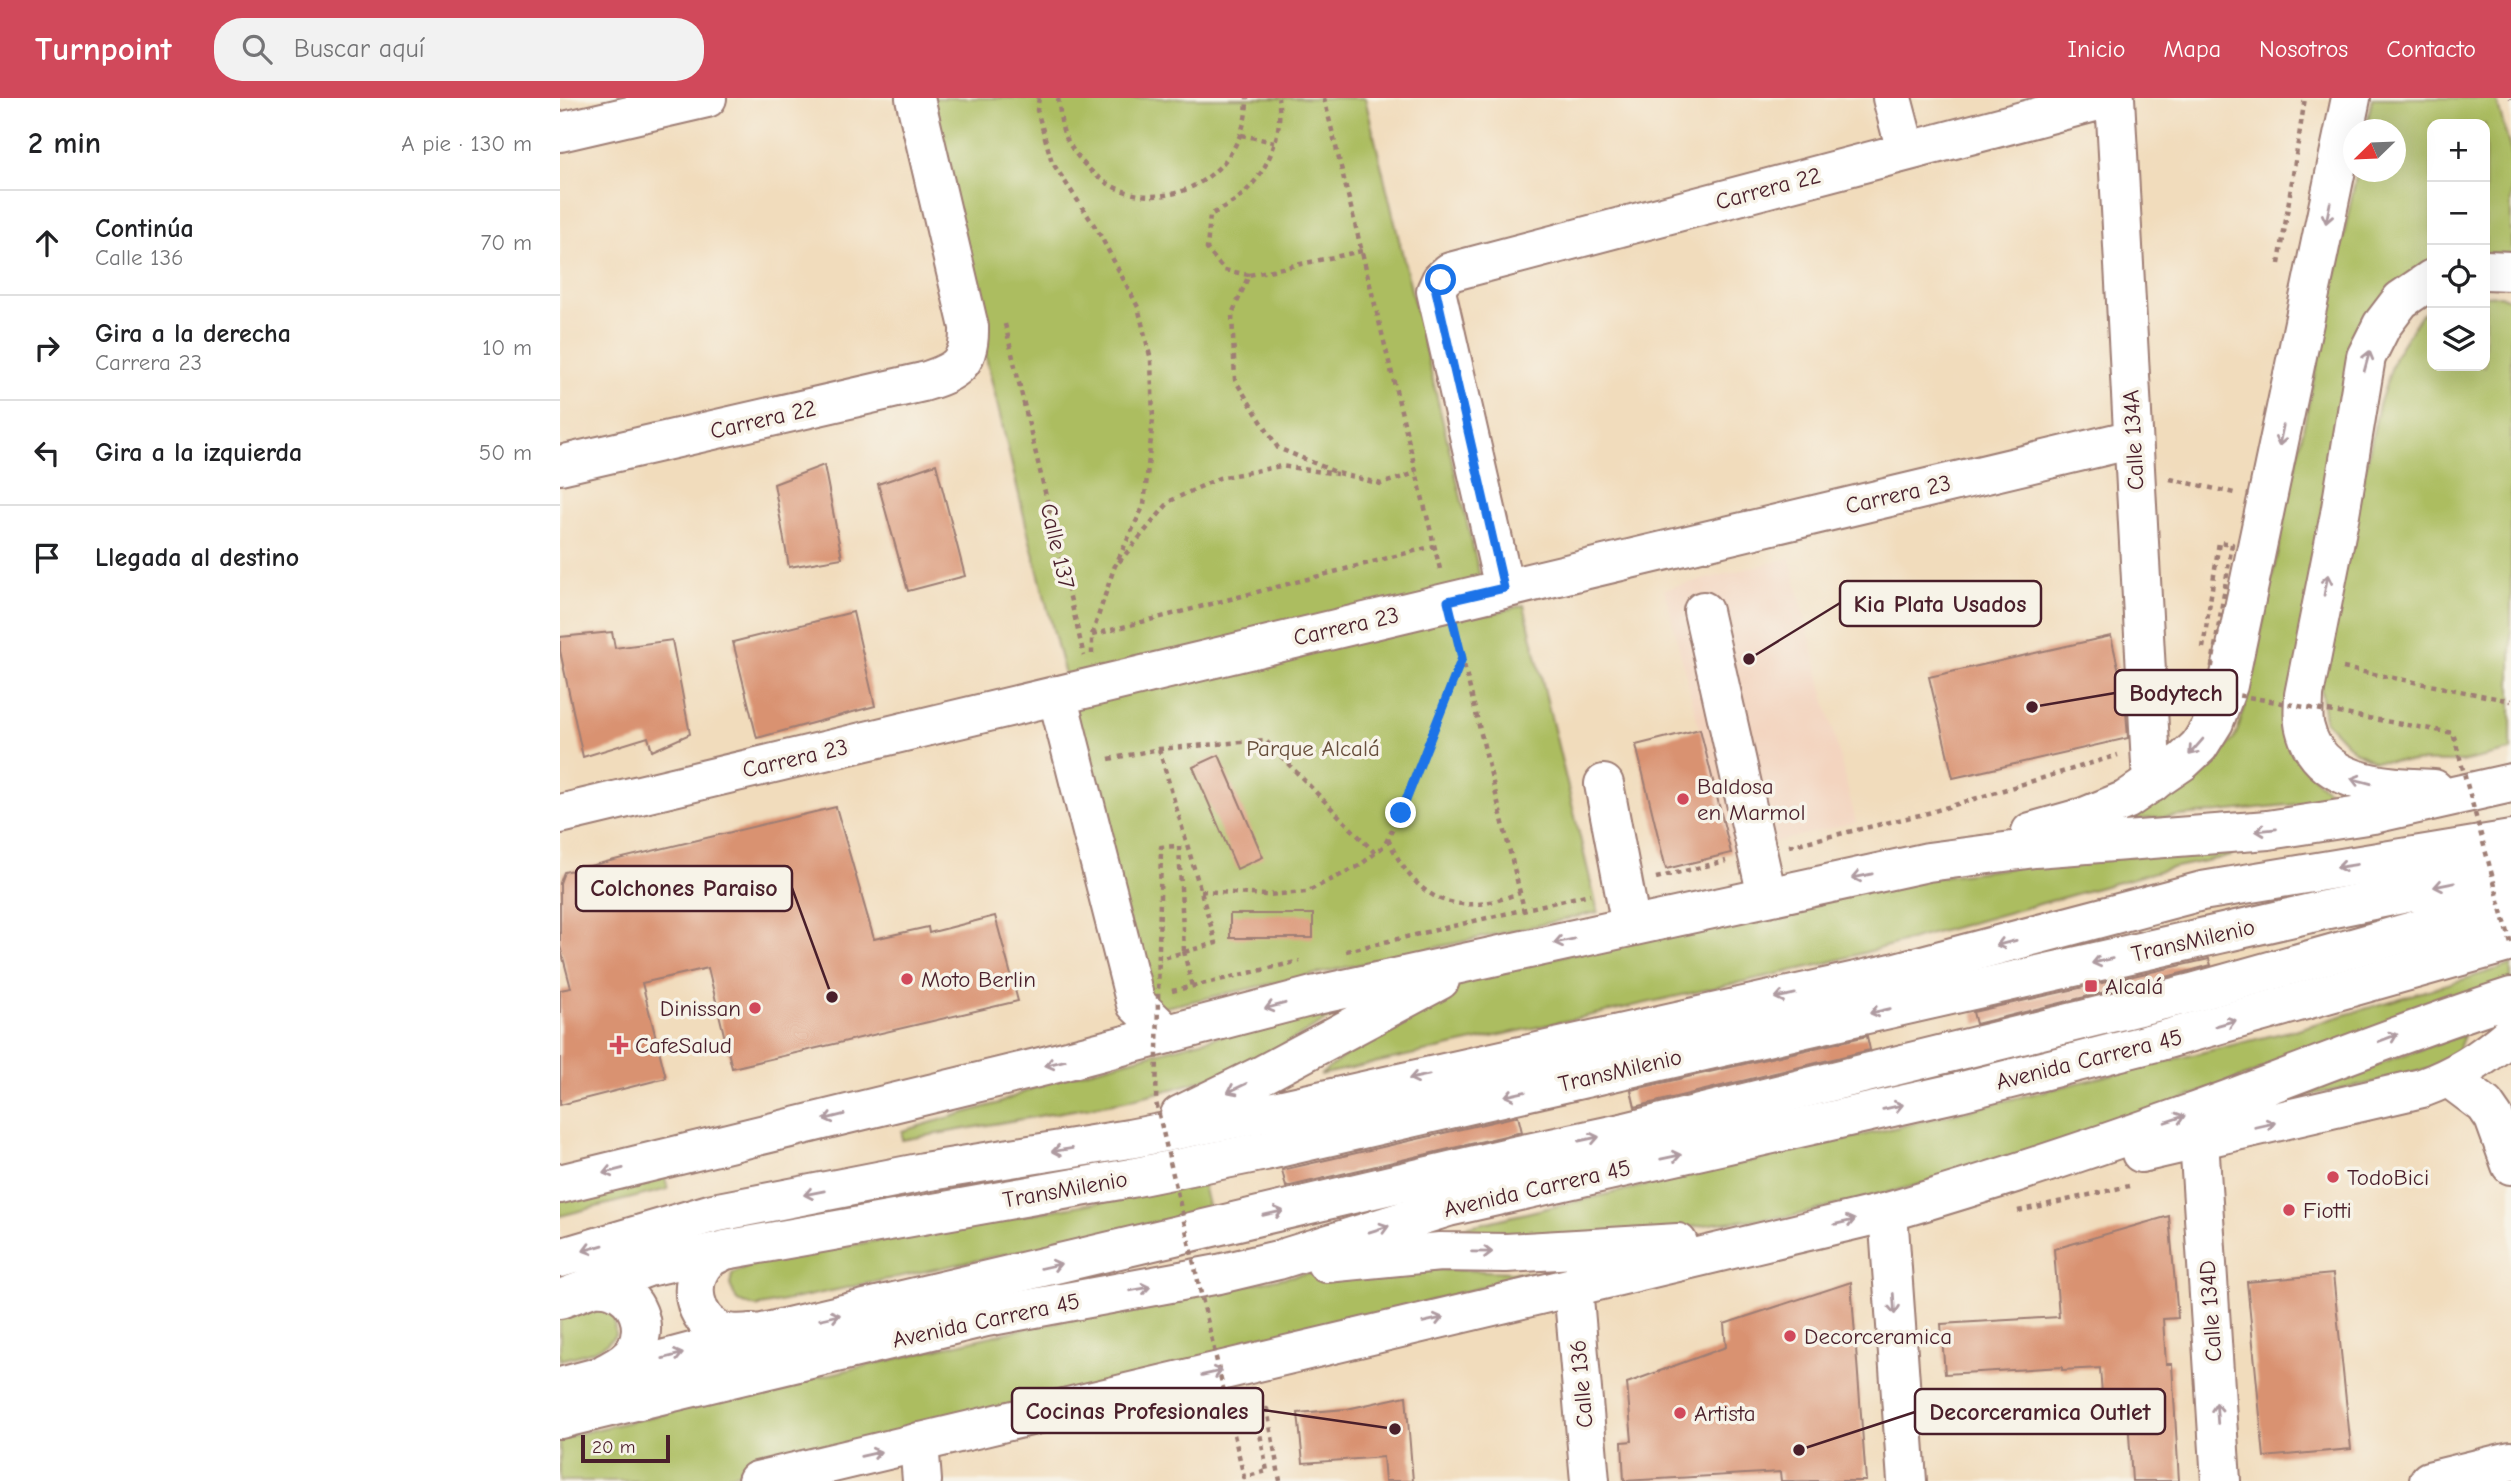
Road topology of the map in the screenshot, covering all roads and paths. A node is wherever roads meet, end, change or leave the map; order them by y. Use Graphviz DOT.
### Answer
graph roads {
  1 [pos="707,98"];
  2 [pos="915,98"];
  3 [pos="1039,98"];
  4 [pos="1058,98"];
  5 [pos="1247,98"];
  6 [pos="1278,98"];
  7 [pos="1324,98"];
  8 [pos="1892,98"];
  9 [pos="2110,98"];
  10 [pos="2115,98"];
  11 [pos="2351,98"];
  12 [pos="560,132"];
  13 [pos="1241,135"];
  14 [pos="1274,142"];
  15 [pos="1906,151"];
  16 [pos="1362,251"];
  17 [pos="2490,270"];
  18 [pos="2511,271"];
  19 [pos="1249,275"];
  20 [pos="2427,282"];
  21 [pos="1002,312"];
  22 [pos="2134,455"];
  23 [pos="560,465"];
  24 [pos="1416,473"];
  25 [pos="1350,476"];
  26 [pos="2242,494"];
  27 [pos="1434,547"];
  28 [pos="2236,560"];
  29 [pos="1114,568"];
  30 [pos="1504,588"];
  31 [pos="1448,601"];
  32 [pos="1703,611"];
  33 [pos="1092,635"];
  34 [pos="2203,648"];
  35 [pos="1462,658"];
  36 [pos="2336,667"];
  37 [pos="1074,691"];
  38 [pos="2206,695"];
  39 [pos="2511,701"];
  40 [pos="2150,745"];
  41 [pos="1106,748"];
  42 [pos="1159,749"];
  43 [pos="1109,759"];
  44 [pos="1112,772"];
  45 [pos="2152,783"];
  46 [pos="1604,784"];
  47 [pos="2494,787"];
  48 [pos="560,814"];
  49 [pos="1388,838"];
  50 [pos="2511,840"];
  51 [pos="1374,853"];
  52 [pos="1758,854"];
  53 [pos="1928,862"];
  54 [pos="2511,872"];
  55 [pos="1623,886"];
  56 [pos="1201,891"];
  57 [pos="1520,894"];
  58 [pos="1767,896"];
  59 [pos="2511,909"];
  60 [pos="1524,910"];
  61 [pos="1631,926"];
  62 [pos="1152,932"];
  63 [pos="2511,943"];
  64 [pos="1533,947"];
  65 [pos="1184,951"];
  66 [pos="1338,952"];
  67 [pos="1493,956"];
  68 [pos="1312,958"];
  69 [pos="1159,959"];
  70 [pos="1150,993"];
  71 [pos="2511,997"];
  72 [pos="1167,1034"];
  73 [pos="2511,1034"];
  74 [pos="1123,1045"];
  75 [pos="2449,1078"];
  76 [pos="1129,1139"];
  77 [pos="2199,1140"];
  78 [pos="2511,1165"];
  79 [pos="560,1184"];
  80 [pos="2133,1185"];
  81 [pos="1947,1195"];
  82 [pos="1888,1212"];
  83 [pos="2011,1212"];
  84 [pos="1808,1231"];
  85 [pos="725,1250"];
  86 [pos="560,1258"];
  87 [pos="1219,1274"];
  88 [pos="1573,1287"];
  89 [pos="575,1293"];
  90 [pos="763,1333"];
  91 [pos="604,1374"];
  92 [pos="560,1387"];
  93 [pos="1254,1400"];
  94 [pos="1256,1412"];
  95 [pos="560,1419"];
  96 [pos="919,1442"];
  97 [pos="2511,1461"];
  98 [pos="757,1481"];
  99 [pos="922,1481"];
  100 [pos="1280,1481"];
  101 [pos="1590,1481"];
  102 [pos="1907,1481"];
  103 [pos="2221,1481"];
  104 [pos="2430,1481"];
  1 -- 12 [label="main road"];
  2 -- 23 [label="main road, Carrera 22"];
  3 -- 29 [label="path"];
  4 -- 13 [label="path"];
  5 -- 13 [label="path"];
  6 -- 14 [label="path"];
  7 -- 16 [label="path"];
  8 -- 15 [label="main road"];
  9 -- 15 [label="main road, Carrera 22"];
  10 -- 22 [label="main road, Calle 134A"];
  11 -- 45 [label="main road, one-way"];
  13 -- 14 [label="path"];
  14 -- 19 [label="path"];
  15 -- 30 [label="main road, Carrera 22"];
  16 -- 19 [label="path"];
  16 -- 24 [label="path"];
  17 -- 18 [label="main road"];
  19 -- 25 [label="path"];
  47 -- 20 [label="main road, one-way"];
  21 -- 37 [label="path, Calle 137"];
  22 -- 26 [label="path"];
  22 -- 30 [label="main road, Carrera 23"];
  22 -- 40 [label="main road, Calle 134A"];
  24 -- 25 [label="path"];
  24 -- 27 [label="path"];
  25 -- 29 [label="path"];
  27 -- 31 [label="path"];
  27 -- 33 [label="path"];
  28 -- 38 [label="path"];
  29 -- 33 [label="path"];
  30 -- 31 [label="main road, Carrera 23"];
  31 -- 35 [label="path"];
  31 -- 37 [label="main road, Carrera 23"];
  32 -- 52 [label="main road"];
  33 -- 37 [label="path"];
  34 -- 63 [label="path, bridge"];
  35 -- 49 [label="path"];
  35 -- 57 [label="path"];
  36 -- 39 [label="path"];
  37 -- 48 [label="main road, Carrera 23"];
  37 -- 70 [label="main road"];
  40 -- 45 [label="main road, Calle 134A"];
  40 -- 52 [label="path"];
  41 -- 43 [label="path"];
  42 -- 43 [label="path"];
  42 -- 51 [label="path"];
  42 -- 56 [label="path"];
  43 -- 44 [label="path"];
  45 -- 53 [label="main road"];
  46 -- 55 [label="main road"];
  47 -- 53 [label="main road, one-way"];
  49 -- 51 [label="path"];
  49 -- 57 [label="path"];
  50 -- 76 [label="main road, one-way"];
  51 -- 56 [label="path"];
  52 -- 55 [label="path"];
  52 -- 58 [label="main road"];
  53 -- 58 [label="main road, one-way"];
  54 -- 85 [label="main road, TransMilenio, one-way"];
  55 -- 60 [label="path"];
  55 -- 61 [label="main road"];
  56 -- 65 [label="path"];
  57 -- 60 [label="path"];
  58 -- 61 [label="main road"];
  90 -- 59 [label="main road, TransMilenio, one-way"];
  60 -- 64 [label="path"];
  60 -- 66 [label="path"];
  61 -- 64 [label="main road, one-way"];
  62 -- 69 [label="path"];
  87 -- 63 [label="main road, Avenida Carrera 45, one-way"];
  64 -- 67 [label="main road"];
  65 -- 68 [label="path"];
  65 -- 69 [label="path"];
  65 -- 94 [label="path, bridge"];
  67 -- 72 [label="main road, one-way"];
  67 -- 76 [label="main road, one-way"];
  69 -- 70 [label="path"];
  70 -- 72 [label="main road"];
  70 -- 74 [label="main road"];
  81 -- 71 [label="main road, one-way"];
  72 -- 74 [label="main road"];
  73 -- 75 [label="main road"];
  74 -- 79 [label="main road, one-way"];
  77 -- 75 [label="main road, one-way"];
  75 -- 78 [label="main road"];
  76 -- 86 [label="main road, one-way"];
  77 -- 81 [label="main road"];
  103 -- 77 [label="main road, Calle 134D, one-way"];
  80 -- 83 [label="path"];
  81 -- 82 [label="main road"];
  84 -- 82 [label="main road, one-way"];
  82 -- 102 [label="main road, one-way"];
  87 -- 84 [label="main road, one-way"];
  84 -- 88 [label="main road"];
  85 -- 89 [label="main road, TransMilenio"];
  85 -- 90 [label="main road, TransMilenio"];
  95 -- 87 [label="main road, Avenida Carrera 45, one-way"];
  96 -- 88 [label="main road, one-way"];
  88 -- 101 [label="main road, Calle 136"];
  89 -- 91 [label="main road, TransMilenio"];
  91 -- 90 [label="main road, TransMilenio, one-way"];
  91 -- 92 [label="main road, TransMilenio"];
  93 -- 94 [label="path"];
  94 -- 100 [label="path"];
  98 -- 96 [label="main road, one-way"];
  96 -- 99 [label="main road"];
  97 -- 104 [label="main road"];
}
